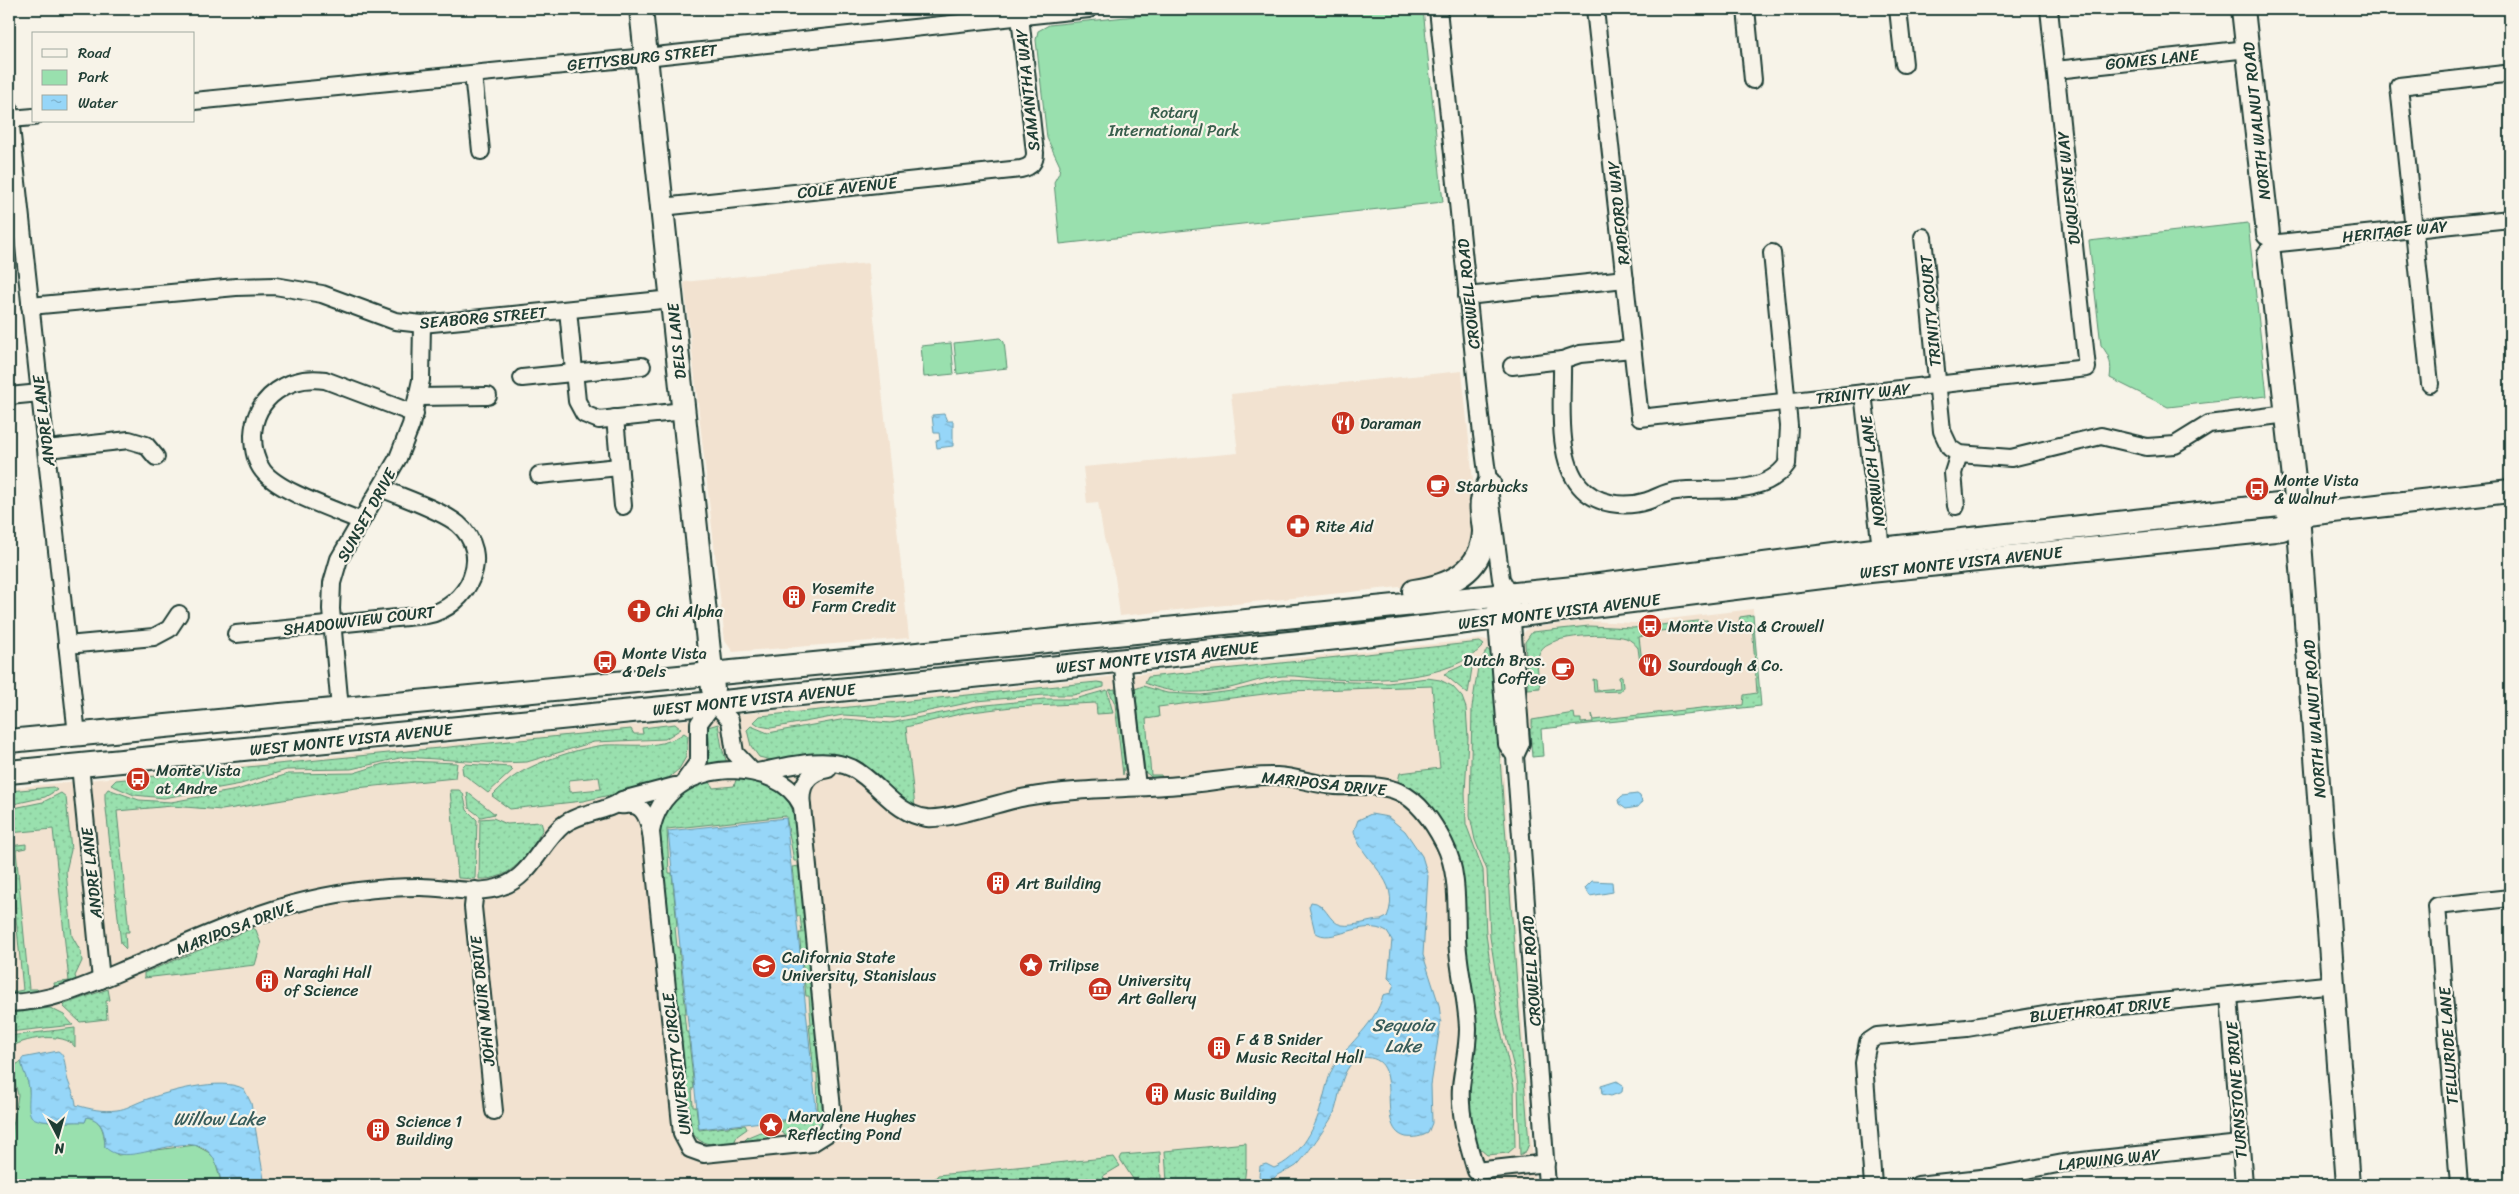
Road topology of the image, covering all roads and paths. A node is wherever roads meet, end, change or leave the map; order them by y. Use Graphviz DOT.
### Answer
graph roads {
  1 [pos="641,9"];
  2 [pos="1089,9"];
  3 [pos="1438,9"];
  4 [pos="1596,9"];
  5 [pos="1746,9"];
  6 [pos="1898,9"];
  7 [pos="2049,9"];
  8 [pos="2243,9"];
  9 [pos="1020,16"];
  10 [pos="2248,49"];
  11 [pos="646,57"];
  12 [pos="1904,64"];
  13 [pos="2056,70"];
  14 [pos="473,74"];
  15 [pos="2504,74"];
  16 [pos="1753,80"];
  17 [pos="195,101"];
  18 [pos="9,114"];
  19 [pos="32,117"];
  20 [pos="481,151"];
  21 [pos="1032,164"];
  22 [pos="662,207"];
  23 [pos="2510,219"];
  24 [pos="2414,229"];
  25 [pos="1923,237"];
  26 [pos="2272,243"];
  27 [pos="1772,254"];
  28 [pos="1625,279"];
  29 [pos="1467,296"];
  30 [pos="672,299"];
  31 [pos="30,306"];
  32 [pos="568,310"];
  33 [pos="422,324"];
  34 [pos="1632,349"];
  35 [pos="1562,360"];
  36 [pos="642,366"];
  37 [pos="1512,366"];
  38 [pos="2087,368"];
  39 [pos="574,373"];
  40 [pos="522,378"];
  41 [pos="2430,384"];
  42 [pos="1937,385"];
  43 [pos="40,393"];
  44 [pos="1863,393"];
  45 [pos="9,396"];
  46 [pos="488,396"];
  47 [pos="418,397"];
  48 [pos="1787,402"];
  49 [pos="684,411"];
  50 [pos="415,414"];
  51 [pos="2287,414"];
  52 [pos="615,418"];
  53 [pos="1640,418"];
  54 [pos="47,449"];
  55 [pos="1959,454"];
  56 [pos="156,457"];
  57 [pos="619,467"];
  58 [pos="539,476"];
  59 [pos="1489,483"];
  60 [pos="380,488"];
  61 [pos="2510,491"];
  62 [pos="623,506"];
  63 [pos="1956,506"];
  64 [pos="2298,515"];
  65 [pos="361,521"];
  66 [pos="1881,549"];
  67 [pos="1503,601"];
  68 [pos="1394,606"];
  69 [pos="178,614"];
  70 [pos="332,624"];
  71 [pos="236,634"];
  72 [pos="67,645"];
  73 [pos="1122,660"];
  74 [pos="712,674"];
  75 [pos="714,703"];
  76 [pos="340,710"];
  77 [pos="77,735"];
  78 [pos="9,741"];
  79 [pos="80,765"];
  80 [pos="837,765"];
  81 [pos="9,772"];
  82 [pos="754,772"];
  83 [pos="680,784"];
  84 [pos="1136,786"];
  85 [pos="616,804"];
  86 [pos="802,806"];
  87 [pos="651,836"];
  88 [pos="475,890"];
  89 [pos="2510,898"];
  90 [pos="102,980"];
  91 [pos="2335,984"];
  92 [pos="2229,996"];
  93 [pos="9,1003"];
  94 [pos="494,1111"];
  95 [pos="2240,1144"];
  96 [pos="1546,1164"];
  97 [pos="1548,1185"];
  98 [pos="1873,1185"];
  99 [pos="1918,1185"];
  100 [pos="2244,1185"];
  101 [pos="2348,1185"];
  102 [pos="2459,1185"];
  1 -- 11 [label="main road, DELS LANE"];
  2 -- 9 [label="street, GETTYSBURG STREET"];
  3 -- 29 [label="street, CROWELL ROAD"];
  4 -- 28 [label="street, RADFORD WAY"];
  5 -- 16 [label="street"];
  6 -- 12 [label="street"];
  7 -- 13 [label="street, DUQUESNE WAY"];
  8 -- 10 [label="main road, NORTH WALNUT ROAD"];
  9 -- 11 [label="street, GETTYSBURG STREET"];
  9 -- 21 [label="street, SAMANTHA WAY"];
  10 -- 13 [label="street, GOMES LANE"];
  10 -- 26 [label="main road, NORTH WALNUT ROAD"];
  11 -- 14 [label="street, GETTYSBURG STREET"];
  11 -- 22 [label="main road, DELS LANE"];
  13 -- 38 [label="street, DUQUESNE WAY"];
  14 -- 17 [label="street, GETTYSBURG STREET"];
  14 -- 20 [label="street"];
  15 -- 24 [label="street"];
  18 -- 19 [label="street"];
  18 -- 31 [label="street, ANDRE LANE"];
  21 -- 22 [label="street, COLE AVENUE"];
  22 -- 30 [label="main road, DELS LANE"];
  23 -- 24 [label="street, HERITAGE WAY"];
  24 -- 26 [label="street, HERITAGE WAY"];
  24 -- 41 [label="street"];
  25 -- 42 [label="street, TRINITY COURT"];
  26 -- 51 [label="main road, NORTH WALNUT ROAD"];
  27 -- 48 [label="street"];
  28 -- 29 [label="street"];
  28 -- 34 [label="street, RADFORD WAY"];
  29 -- 59 [label="street, CROWELL ROAD"];
  30 -- 32 [label="street, SEABORG STREET"];
  30 -- 49 [label="main road, DELS LANE"];
  31 -- 33 [label="street, SEABORG STREET"];
  31 -- 43 [label="street, ANDRE LANE"];
  32 -- 33 [label="street, SEABORG STREET"];
  32 -- 39 [label="street"];
  33 -- 47 [label="street, SUNSET DRIVE"];
  34 -- 35 [label="street"];
  34 -- 53 [label="street, RADFORD WAY"];
  35 -- 37 [label="street"];
  35 -- 48 [label="street"];
  36 -- 39 [label="street"];
  38 -- 42 [label="street, TRINITY WAY"];
  39 -- 40 [label="street"];
  39 -- 52 [label="street"];
  42 -- 44 [label="street, TRINITY WAY"];
  42 -- 55 [label="street, TRINITY COURT"];
  43 -- 45 [label="street"];
  43 -- 54 [label="street, ANDRE LANE"];
  44 -- 48 [label="street, TRINITY WAY"];
  44 -- 66 [label="street, NORWICH LANE"];
  46 -- 47 [label="street"];
  47 -- 50 [label="street, SUNSET DRIVE"];
  48 -- 53 [label="street, TRINITY WAY"];
  49 -- 52 [label="street"];
  49 -- 74 [label="main road, DELS LANE"];
  50 -- 60 [label="street, SUNSET DRIVE"];
  50 -- 65 [label="street"];
  51 -- 55 [label="street"];
  51 -- 64 [label="main road, NORTH WALNUT ROAD"];
  52 -- 57 [label="street"];
  54 -- 56 [label="street"];
  54 -- 72 [label="street, ANDRE LANE"];
  55 -- 63 [label="street"];
  57 -- 58 [label="street"];
  57 -- 62 [label="street"];
  59 -- 67 [label="street, CROWELL ROAD"];
  59 -- 68 [label="main road"];
  60 -- 65 [label="street, SUNSET DRIVE"];
  60 -- 70 [label="street, SHADOWVIEW COURT"];
  61 -- 64 [label="main road, WEST MONTE VISTA AVENUE"];
  64 -- 66 [label="main road, WEST MONTE VISTA AVENUE"];
  64 -- 67 [label="main road, WEST MONTE VISTA AVENUE"];
  64 -- 91 [label="main road, NORTH WALNUT ROAD"];
  65 -- 70 [label="street, SUNSET DRIVE"];
  66 -- 67 [label="main road, WEST MONTE VISTA AVENUE"];
  67 -- 68 [label="main road, WEST MONTE VISTA AVENUE"];
  67 -- 73 [label="main road, WEST MONTE VISTA AVENUE"];
  67 -- 96 [label="street, CROWELL ROAD"];
  68 -- 74 [label="main road, WEST MONTE VISTA AVENUE"];
  69 -- 72 [label="street"];
  70 -- 71 [label="street, SHADOWVIEW COURT"];
  70 -- 76 [label="street, SUNSET DRIVE"];
  72 -- 77 [label="street, ANDRE LANE"];
  73 -- 75 [label="main road, WEST MONTE VISTA AVENUE"];
  73 -- 84 [label="street"];
  74 -- 75 [label="main road, DELS LANE"];
  74 -- 76 [label="main road, WEST MONTE VISTA AVENUE"];
  75 -- 79 [label="main road, WEST MONTE VISTA AVENUE"];
  75 -- 82 [label="street, UNIVERSITY CIRCLE"];
  75 -- 83 [label="street, UNIVERSITY CIRCLE"];
  76 -- 77 [label="main road, WEST MONTE VISTA AVENUE"];
  77 -- 78 [label="main road, WEST MONTE VISTA AVENUE"];
  79 -- 81 [label="main road, WEST MONTE VISTA AVENUE"];
  79 -- 90 [label="street, ANDRE LANE"];
  80 -- 82 [label="street, MARIPOSA DRIVE"];
  80 -- 84 [label="street, MARIPOSA DRIVE"];
  80 -- 86 [label="street"];
  82 -- 83 [label="street, UNIVERSITY CIRCLE"];
  82 -- 86 [label="street, UNIVERSITY CIRCLE"];
  83 -- 85 [label="street, MARIPOSA DRIVE"];
  83 -- 87 [label="street, UNIVERSITY CIRCLE"];
  84 -- 96 [label="street, MARIPOSA DRIVE"];
  85 -- 87 [label="street, MARIPOSA DRIVE"];
  85 -- 88 [label="street, MARIPOSA DRIVE"];
  86 -- 87 [label="street, UNIVERSITY CIRCLE"];
  88 -- 90 [label="street, MARIPOSA DRIVE"];
  88 -- 94 [label="street, JOHN MUIR DRIVE"];
  89 -- 102 [label="street, TELLURIDE LANE"];
  90 -- 93 [label="street, MARIPOSA DRIVE"];
  91 -- 92 [label="street, BLUETHROAT DRIVE"];
  91 -- 101 [label="main road, NORTH WALNUT ROAD"];
  92 -- 95 [label="street, TURNSTONE DRIVE"];
  92 -- 98 [label="street, BLUETHROAT DRIVE"];
  95 -- 99 [label="street, LAPWING WAY"];
  95 -- 100 [label="street, TURNSTONE DRIVE"];
  96 -- 97 [label="street, CROWELL ROAD"];
}
